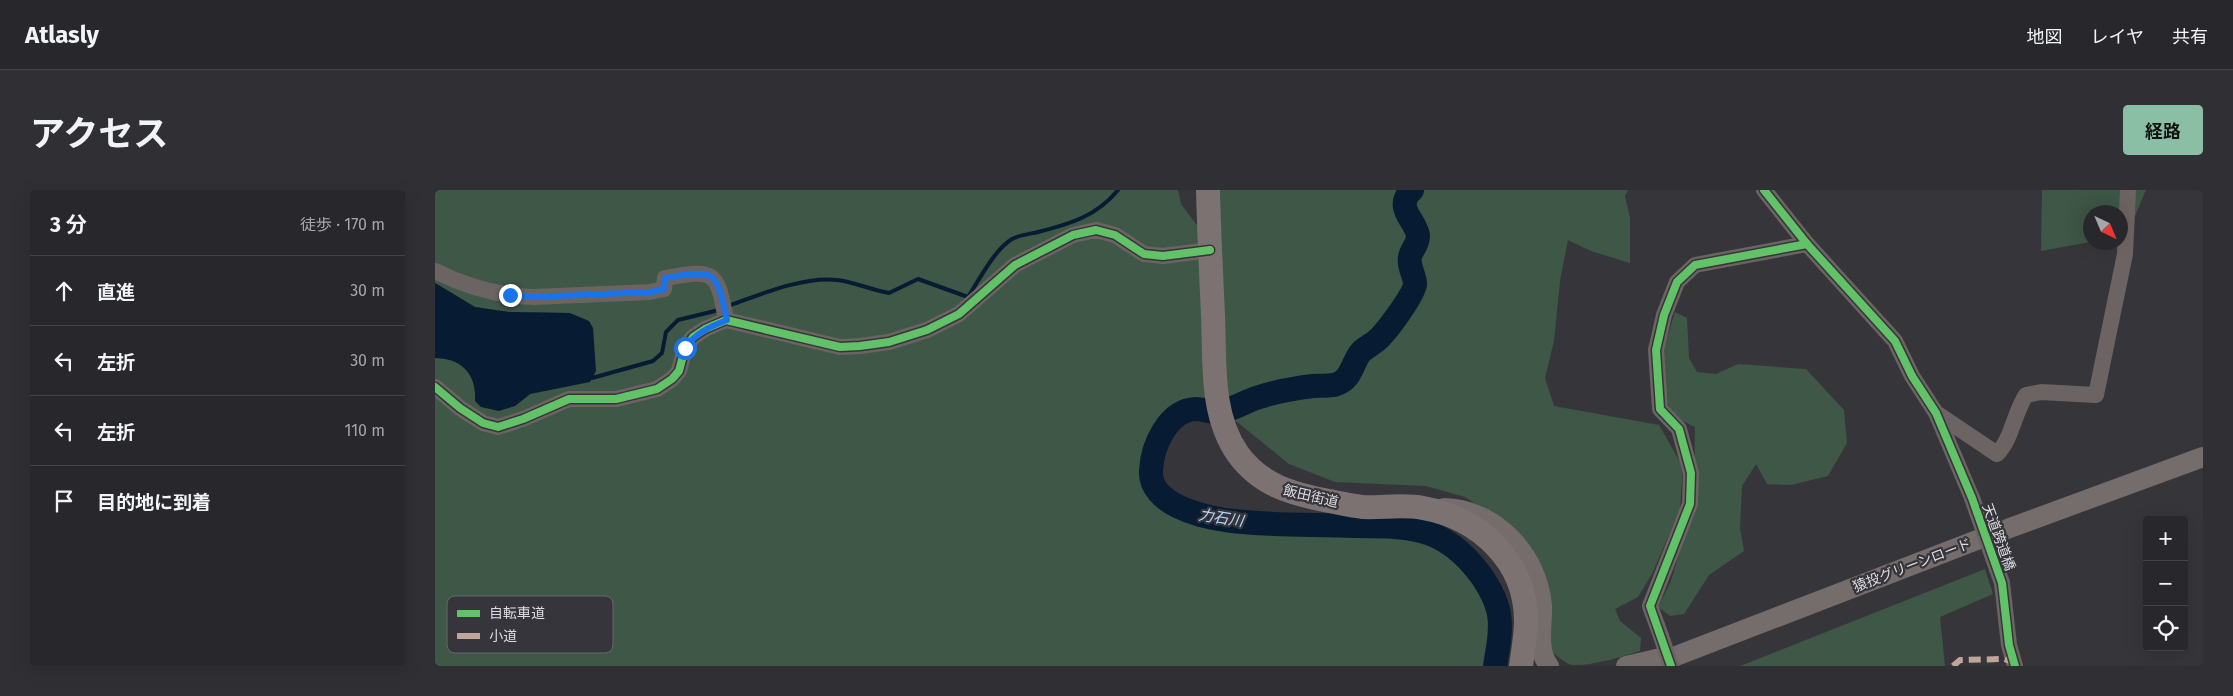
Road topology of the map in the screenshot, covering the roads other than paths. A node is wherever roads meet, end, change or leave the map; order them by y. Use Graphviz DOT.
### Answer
graph roads {
  1 [pos="1208,190"];
  2 [pos="1764,190"];
  3 [pos="2128,190"];
  4 [pos="1807,244"];
  5 [pos="1210,250"];
  6 [pos="435,271"];
  7 [pos="726,318"];
  8 [pos="435,387"];
  9 [pos="1936,413"];
  10 [pos="2203,457"];
  11 [pos="1422,508"];
  12 [pos="1692,650"];
  13 [pos="1521,666"];
  14 [pos="1549,666"];
  15 [pos="1627,666"];
  16 [pos="1649,666"];
  17 [pos="1660,666"];
  18 [pos="1671,666"];
  19 [pos="2015,666"];
  1 -- 5 [label="highway, 飯田街道"];
  2 -- 4 [label="street"];
  3 -- 9 [label="street"];
  4 -- 9 [label="street"];
  4 -- 18 [label="street, bridge"];
  5 -- 7 [label="street"];
  5 -- 11 [label="highway, 飯田街道"];
  6 -- 7 [label="street"];
  7 -- 8 [label="street"];
  9 -- 19 [label="street, 天道跨道橋, bridge"];
  10 -- 12 [label="main road, 猿投グリーンロード"];
  11 -- 13 [label="highway, 飯田街道"];
  11 -- 14 [label="main road"];
  12 -- 15 [label="main road"];
  12 -- 16 [label="main road, 猿投グリーンロード"];
  12 -- 17 [label="main road"];
}
